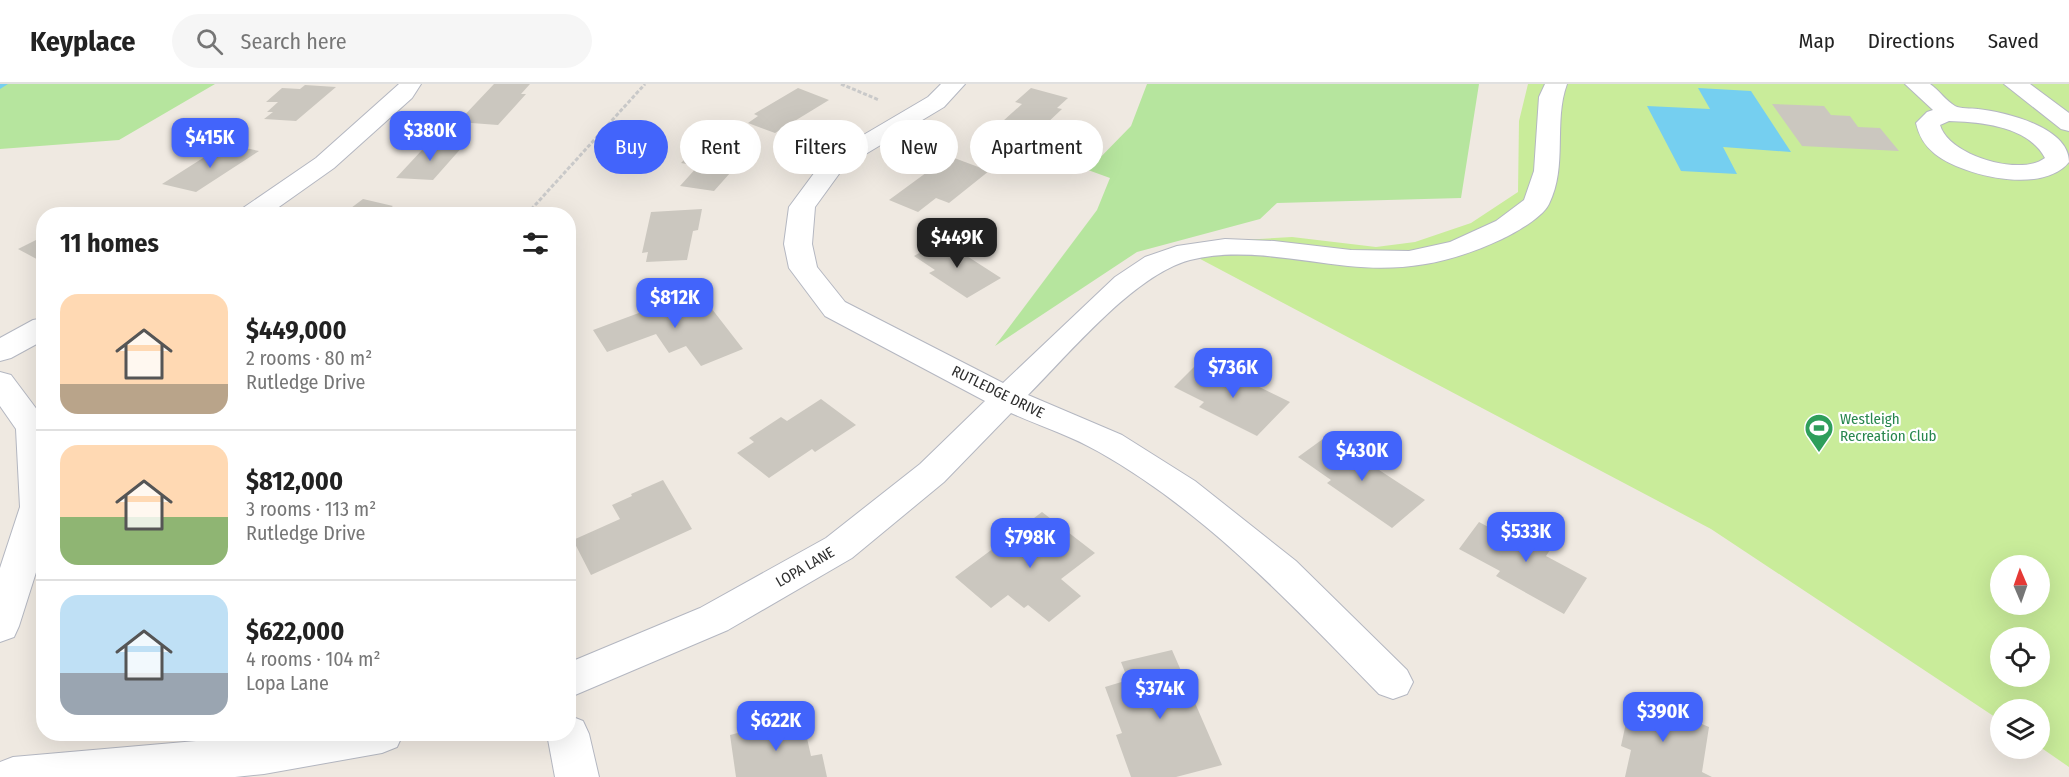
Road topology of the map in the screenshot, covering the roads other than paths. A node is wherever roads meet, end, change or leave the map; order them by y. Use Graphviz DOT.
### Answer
graph roads {
  1 [pos="410,84"];
  2 [pos="954,84"];
  3 [pos="1556,84"];
  4 [pos="1916,84"];
  5 [pos="2015,84"];
  6 [pos="1949,114"];
  7 [pos="2069,124"];
  8 [pos="2063,160"];
  9 [pos="262,207"];
  10 [pos="36,331"];
  11 [pos="0,351"];
  12 [pos="0,383"];
  13 [pos="1007,399"];
  14 [pos="36,480"];
  15 [pos="36,513"];
  16 [pos="0,626"];
  17 [pos="576,678"];
  18 [pos="1393,682"];
  19 [pos="343,741"];
  20 [pos="569,741"];
  21 [pos="13,777"];
  22 [pos="577,777"];
  1 -- 9 [label="street"];
  2 -- 13 [label="street, RUTLEDGE DRIVE"];
  3 -- 13 [label="street, LOPA LANE"];
  4 -- 6 [label="street"];
  5 -- 7 [label="street"];
  6 -- 8 [label="street"];
  6 -- 8 [label="street"];
  10 -- 11 [label="street"];
  12 -- 14 [label="street"];
  13 -- 17 [label="street, LOPA LANE"];
  13 -- 18 [label="street, RUTLEDGE DRIVE"];
  15 -- 16 [label="street"];
  19 -- 21 [label="street"];
  20 -- 22 [label="street"];
}
